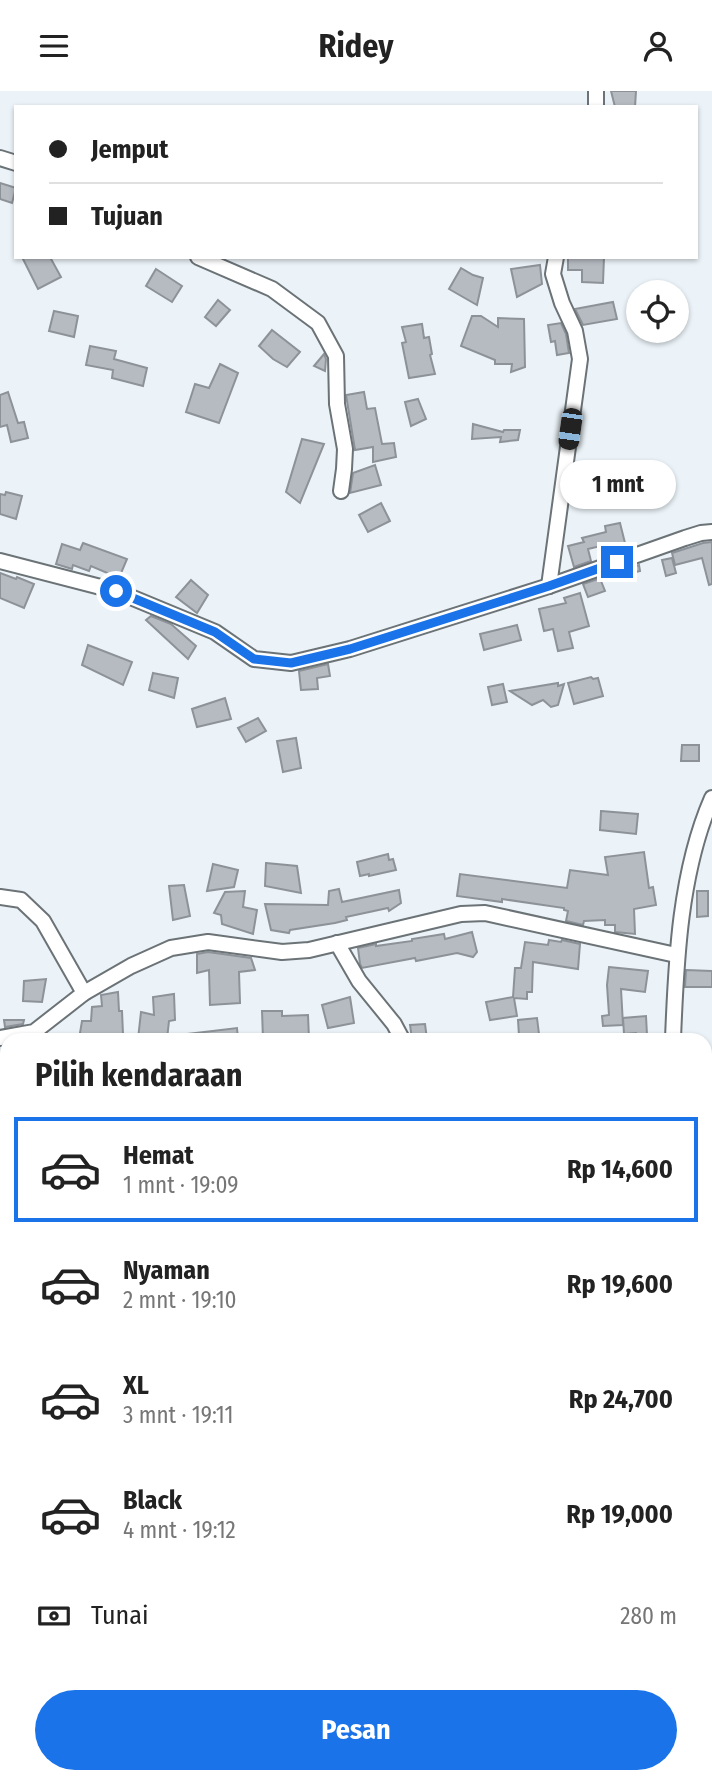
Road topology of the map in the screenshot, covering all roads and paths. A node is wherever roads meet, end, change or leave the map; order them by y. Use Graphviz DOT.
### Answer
graph roads {
  1 [pos="203,259"];
  2 [pos="556,259"];
  3 [pos="341,491"];
  4 [pos="712,532"];
  5 [pos="0,561"];
  6 [pos="549,586"];
  7 [pos="712,798"];
  8 [pos="0,897"];
  9 [pos="337,943"];
  10 [pos="676,955"];
  11 [pos="83,993"];
  12 [pos="28,1033"];
  13 [pos="399,1033"];
  14 [pos="673,1033"];
  1 -- 3 [label="street"];
  2 -- 6 [label="street"];
  4 -- 6 [label="street"];
  5 -- 6 [label="street"];
  7 -- 10 [label="street"];
  8 -- 11 [label="street"];
  9 -- 10 [label="street"];
  9 -- 11 [label="street"];
  9 -- 13 [label="street"];
  10 -- 14 [label="street"];
  11 -- 12 [label="street"];
}
